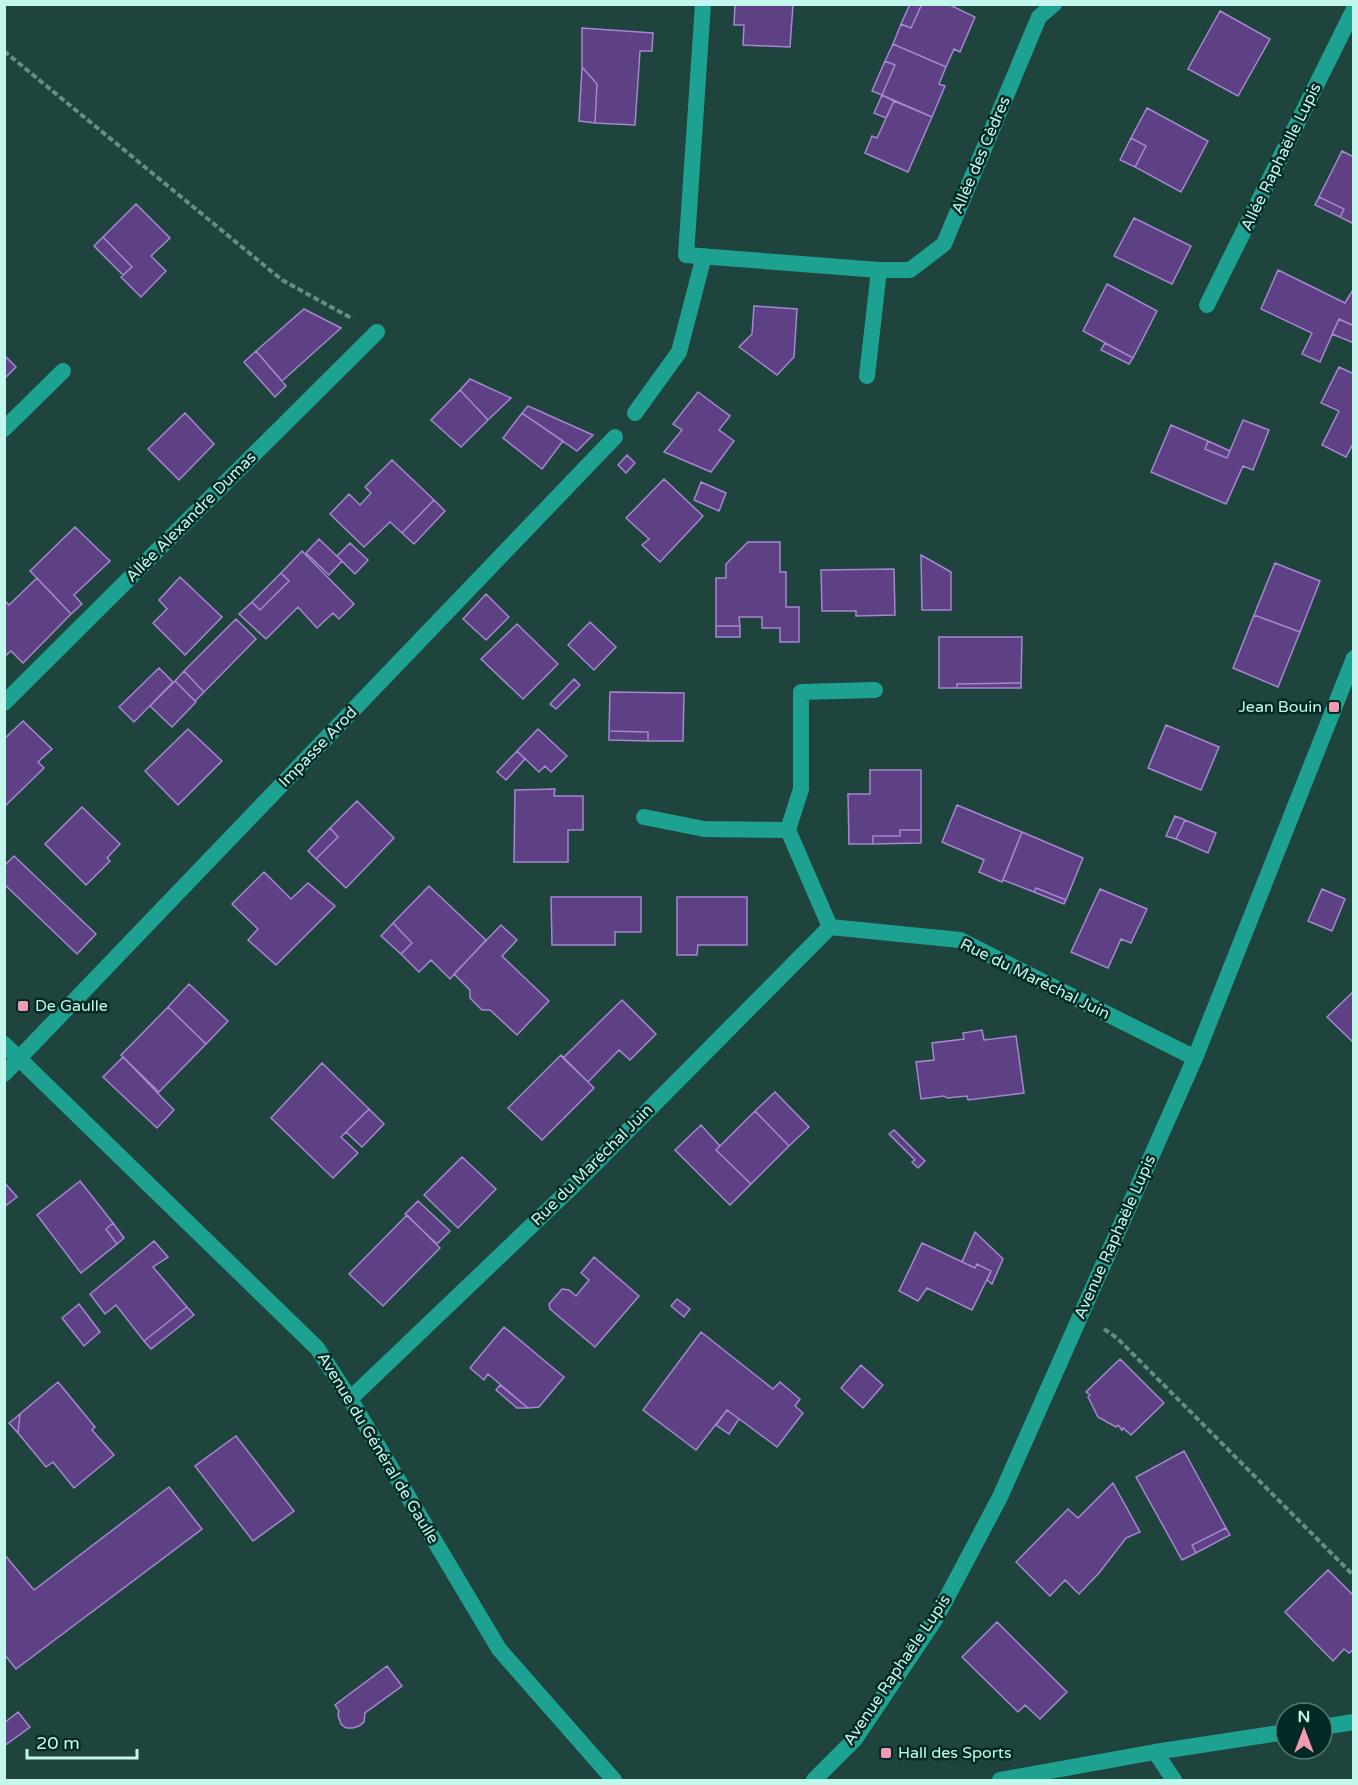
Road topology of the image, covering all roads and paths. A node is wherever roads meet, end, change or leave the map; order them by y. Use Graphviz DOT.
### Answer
graph roads {
  1 [pos="703,4"];
  2 [pos="1054,4"];
  3 [pos="1353,9"];
  4 [pos="4,51"];
  5 [pos="704,256"];
  6 [pos="879,270"];
  7 [pos="1207,304"];
  8 [pos="377,332"];
  9 [pos="63,371"];
  10 [pos="867,376"];
  11 [pos="635,413"];
  12 [pos="4,429"];
  13 [pos="615,437"];
  14 [pos="1353,658"];
  15 [pos="875,690"];
  16 [pos="4,703"];
  17 [pos="644,818"];
  18 [pos="788,830"];
  19 [pos="830,927"];
  20 [pos="4,1044"];
  21 [pos="21,1058"];
  22 [pos="1195,1058"];
  23 [pos="4,1074"];
  24 [pos="1081,1313"];
  25 [pos="350,1399"];
  26 [pos="1353,1576"];
  27 [pos="1353,1722"];
  28 [pos="1334,1725"];
  29 [pos="1274,1734"];
  30 [pos="1155,1752"];
  31 [pos="614,1780"];
  32 [pos="814,1780"];
  33 [pos="1000,1780"];
  34 [pos="1174,1780"];
  1 -- 5 [label="street"];
  2 -- 6 [label="street, Allée des Cèdres"];
  3 -- 7 [label="street, Allée Raphaëlle Lupis"];
  4 -- 8 [label="path"];
  5 -- 6 [label="street, Allée des Cèdres"];
  5 -- 11 [label="street"];
  6 -- 10 [label="street"];
  8 -- 16 [label="street, Allée Alexandre Dumas"];
  9 -- 12 [label="street"];
  13 -- 21 [label="street, Impasse Arod"];
  14 -- 22 [label="street, Avenue Raphaële Lupis"];
  15 -- 18 [label="street"];
  17 -- 18 [label="street"];
  18 -- 19 [label="street"];
  19 -- 22 [label="street, Rue du Maréchal Juin"];
  19 -- 25 [label="street, Rue du Maréchal Juin"];
  20 -- 21 [label="street, Avenue du Général de Gaulle"];
  21 -- 23 [label="street, Impasse Arod"];
  21 -- 25 [label="street, Avenue du Général de Gaulle"];
  22 -- 24 [label="street, Avenue Raphaële Lupis"];
  24 -- 26 [label="path"];
  24 -- 32 [label="street, Avenue Raphaële Lupis"];
  25 -- 31 [label="street, Avenue du Général de Gaulle"];
  27 -- 28 [label="street"];
  29 -- 30 [label="street"];
  30 -- 33 [label="street"];
  30 -- 34 [label="street"];
}
